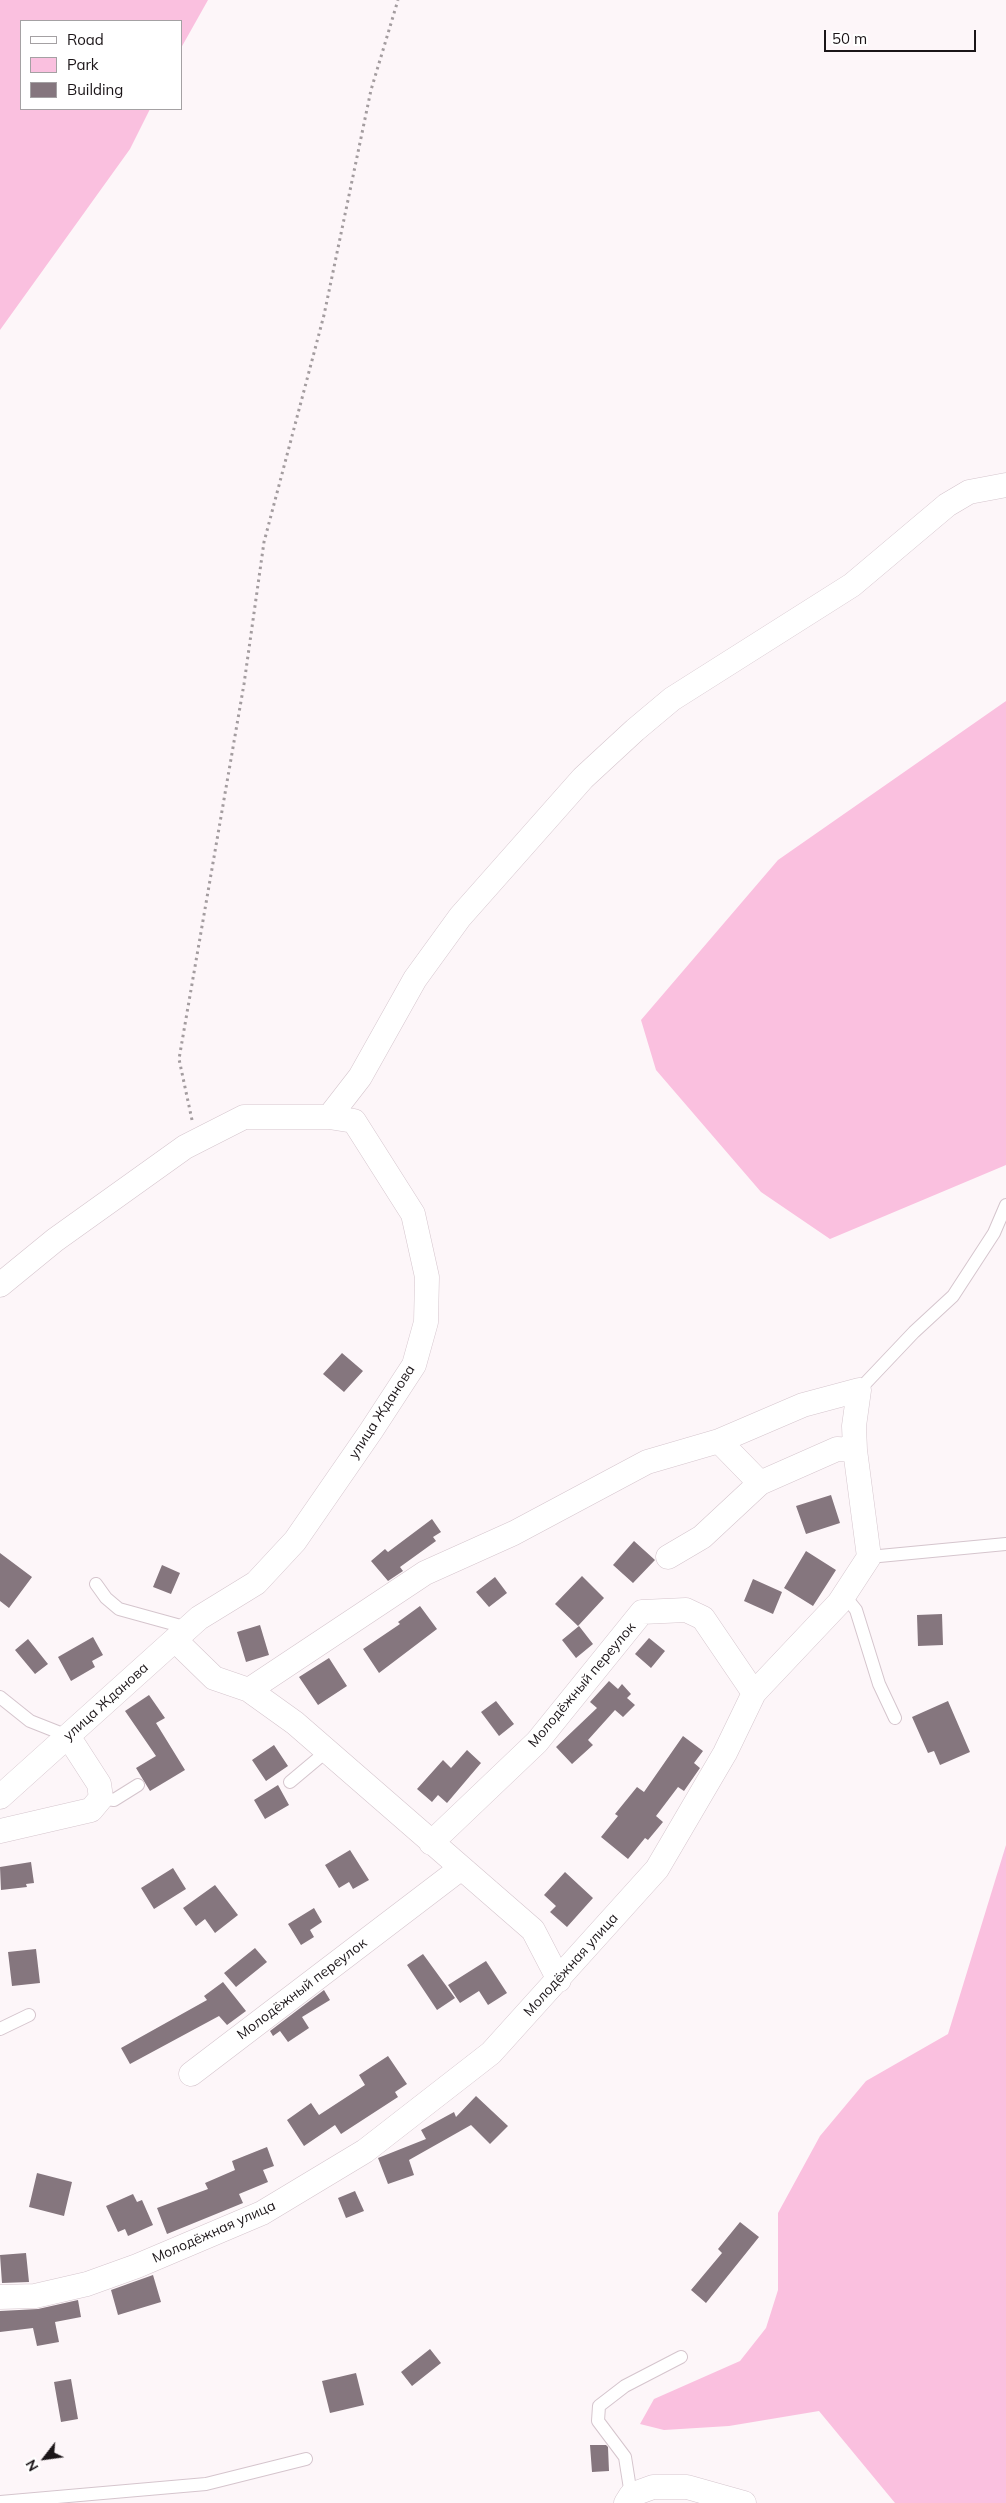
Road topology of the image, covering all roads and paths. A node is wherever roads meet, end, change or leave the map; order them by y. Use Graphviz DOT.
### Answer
graph roads {
  1 [pos="398,0"];
  2 [pos="1006,486"];
  3 [pos="329,1117"];
  4 [pos="197,1141"];
  5 [pos="1006,1204"];
  6 [pos="0,1284"];
  7 [pos="858,1390"];
  8 [pos="720,1442"];
  9 [pos="855,1450"];
  10 [pos="760,1483"];
  11 [pos="1006,1544"];
  12 [pos="869,1557"];
  13 [pos="668,1558"];
  14 [pos="96,1584"];
  15 [pos="844,1595"];
  16 [pos="182,1634"];
  17 [pos="249,1690"];
  18 [pos="754,1693"];
  19 [pos="0,1697"];
  20 [pos="895,1718"];
  21 [pos="68,1736"];
  22 [pos="327,1751"];
  23 [pos="290,1782"];
  24 [pos="138,1784"];
  25 [pos="3,1795"];
  26 [pos="100,1798"];
  27 [pos="3,1831"];
  28 [pos="431,1843"];
  29 [pos="460,1868"];
  30 [pos="559,1980"];
  31 [pos="29,2015"];
  32 [pos="0,2029"];
  33 [pos="191,2074"];
  34 [pos="0,2297"];
  35 [pos="681,2357"];
  36 [pos="306,2459"];
  37 [pos="629,2499"];
  38 [pos="0,2502"];
  39 [pos="744,2503"];
  1 -- 4 [label="path"];
  2 -- 3 [label="street"];
  3 -- 4 [label="street, улица Жданова"];
  3 -- 16 [label="street, улица Жданова"];
  4 -- 6 [label="street, улица Жданова"];
  5 -- 7 [label="lane"];
  7 -- 8 [label="street"];
  7 -- 9 [label="street"];
  8 -- 10 [label="street"];
  8 -- 17 [label="street"];
  9 -- 10 [label="street"];
  9 -- 12 [label="street"];
  10 -- 13 [label="street"];
  11 -- 12 [label="lane"];
  12 -- 15 [label="street, Молодёжная улица"];
  14 -- 16 [label="lane"];
  15 -- 18 [label="street, Молодёжная улица"];
  15 -- 20 [label="lane"];
  16 -- 17 [label="street"];
  16 -- 21 [label="street, улица Жданова"];
  17 -- 22 [label="street"];
  18 -- 28 [label="street, Молодёжный переулок"];
  18 -- 30 [label="street, Молодёжная улица"];
  19 -- 21 [label="lane"];
  21 -- 25 [label="street, улица Жданова"];
  21 -- 26 [label="street"];
  22 -- 23 [label="lane"];
  22 -- 28 [label="street"];
  24 -- 26 [label="lane"];
  25 -- 27 [label="street"];
  26 -- 27 [label="street"];
  28 -- 29 [label="street"];
  29 -- 30 [label="street"];
  29 -- 33 [label="street, Молодёжный переулок"];
  30 -- 34 [label="street, Молодёжная улица"];
  31 -- 32 [label="lane"];
  35 -- 37 [label="lane"];
  36 -- 38 [label="lane"];
  37 -- 39 [label="street"];
}
